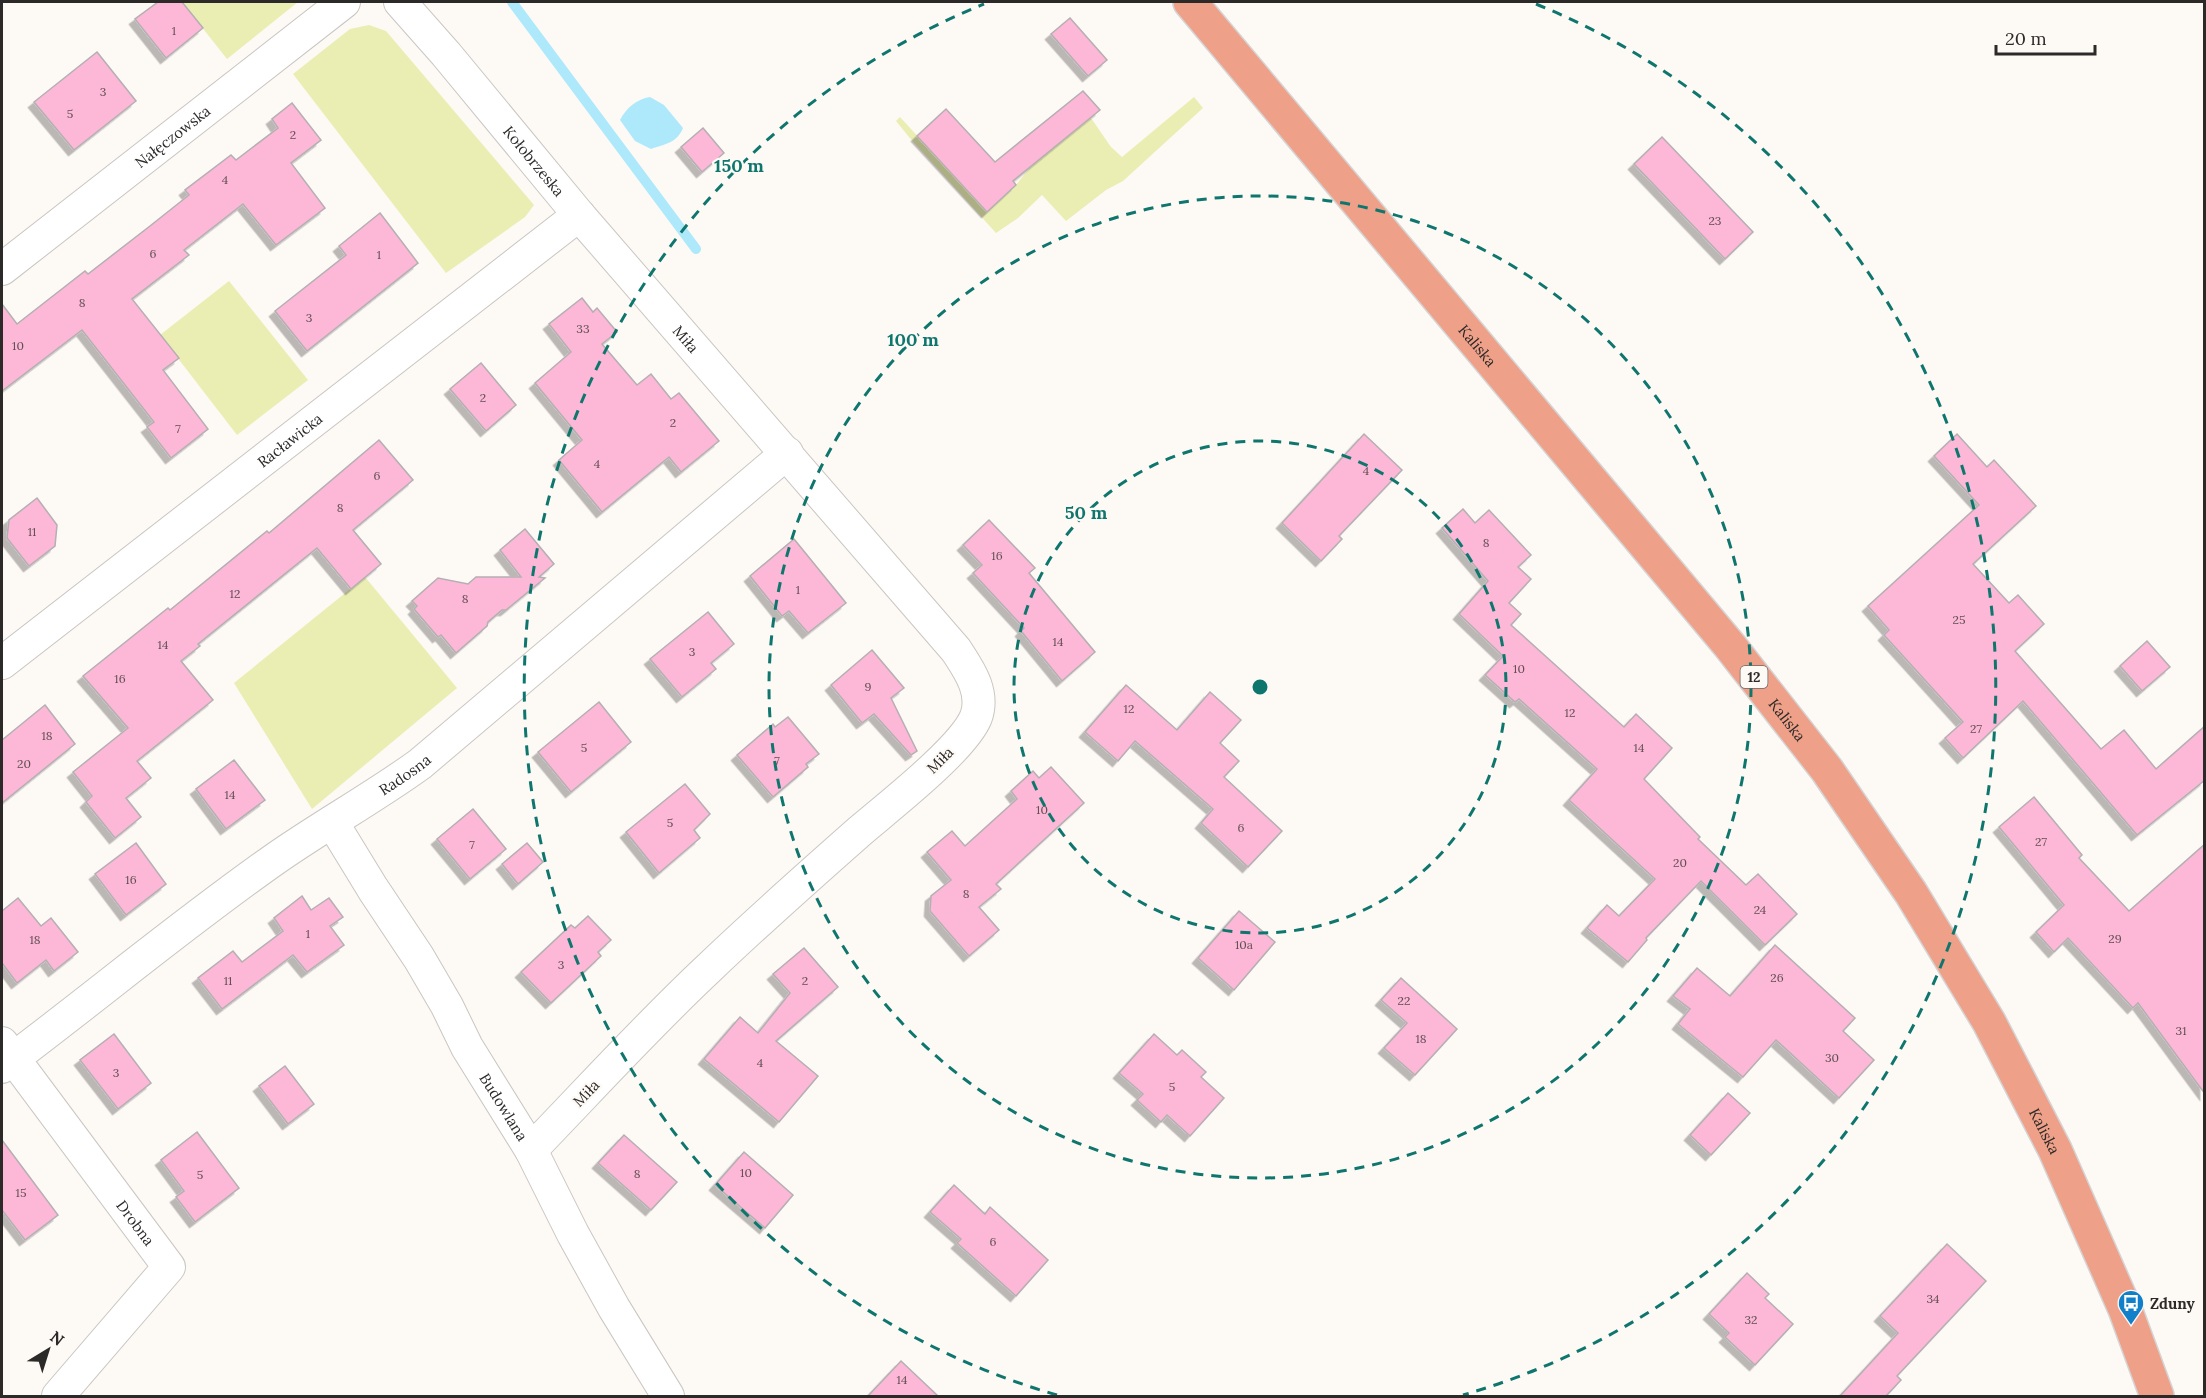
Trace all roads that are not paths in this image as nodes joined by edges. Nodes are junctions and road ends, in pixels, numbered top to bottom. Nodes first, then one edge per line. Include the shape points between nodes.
1 (344, 2) edge
2 (400, 2) edge
3 (1190, 2) edge
4 (579, 215) junction
5 (2, 269) edge
6 (671, 320) joint
7 (787, 453) junction
8 (2, 663) edge
9 (332, 822) junction
10 (6, 1056) edge
11 (531, 1150) junction
12 (58, 1396) edge
13 (668, 1396) edge
14 (2157, 1396) edge

1 - 5 street, Nałęczowska
2 - 4 street, Kołobrzeska
3 - 14 main road, Kaliska / 12 via 1730,646 1834,780 1911,893 1989,1022 2055,1150 2125,1309
4 - 6 street, Kołobrzeska
4 - 8 street, Racławicka
6 - 7 street, Miła
7 - 9 street, Radosna via 420,764
7 - 11 street, Miła via 956,650 973,674 978,696 976,717 937,764 709,968
9 - 10 street, Radosna via 226,894
9 - 11 street, Budowlana
10 - 12 street, Drobna via 169,1267
11 - 13 street, Budowlana via 614,1308

